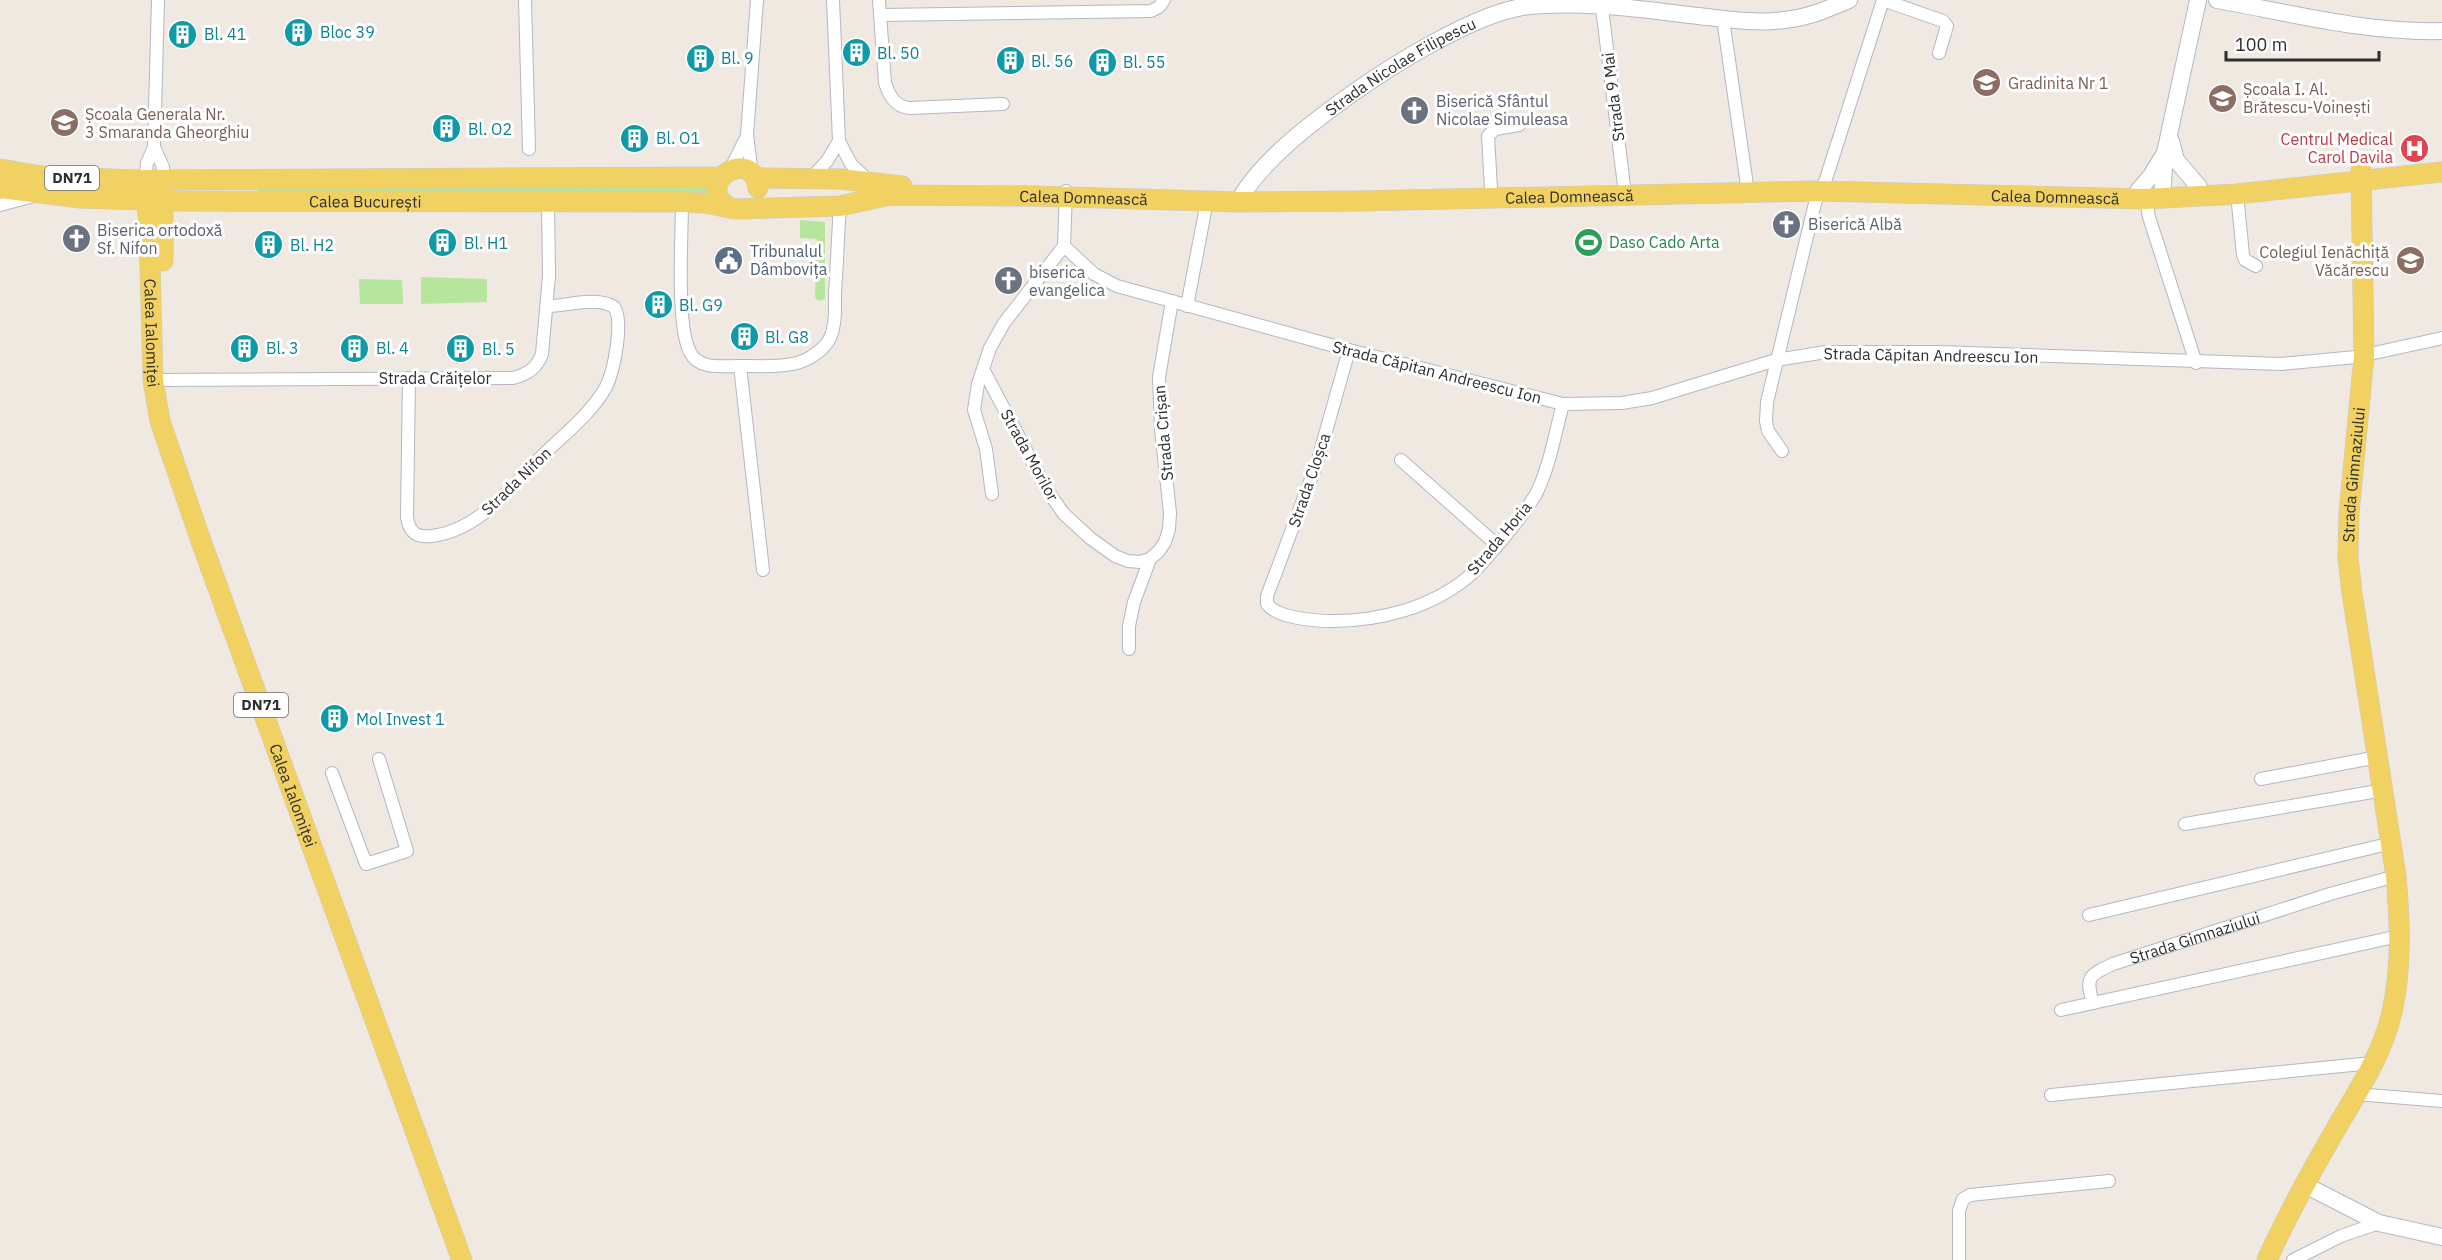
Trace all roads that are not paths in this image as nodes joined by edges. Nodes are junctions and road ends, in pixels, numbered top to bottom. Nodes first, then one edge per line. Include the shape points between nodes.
1 (158, 0) edge
2 (525, 0) edge
3 (757, 0) edge
4 (833, 0) edge
5 (879, 0) edge
6 (1164, 0) edge
7 (1883, 0) edge
8 (2198, 0) edge
9 (2217, 0) edge
10 (1601, 2) edge
11 (1837, 2) edge
12 (880, 15) junction
13 (1723, 19) junction
14 (2442, 31) edge
15 (1939, 53) dead end
16 (1003, 104) dead end
17 (1519, 125) dead end
18 (2170, 131) junction
19 (747, 135) junction
20 (839, 141) junction
21 (154, 147) junction
22 (529, 149) dead end
23 (2165, 153) junction
24 (2442, 161) edge
25 (0, 169) edge
26 (2442, 172) edge
27 (726, 173) junction
28 (754, 176) junction
29 (811, 178) junction
30 (2361, 181) junction
31 (872, 183) junction
32 (1821, 186) junction
33 (1748, 187) junction
34 (2199, 187) junction
35 (0, 188) edge
36 (1491, 189) junction
37 (2236, 189) junction
38 (155, 190) junction
39 (1624, 190) junction
40 (1066, 193) junction
41 (2147, 193) junction
42 (39, 195) junction
43 (1241, 197) junction
44 (1207, 201) junction
45 (548, 202) junction
46 (673, 203) junction
47 (0, 205) edge
48 (840, 206) junction
49 (738, 208) junction
50 (1064, 246) junction
51 (2256, 266) dead end
52 (1172, 301) junction
53 (548, 306) junction
54 (1187, 306) junction
55 (2442, 338) edge
56 (1349, 350) junction
57 (2364, 356) junction
58 (1776, 360) junction
59 (2196, 363) junction
60 (740, 366) junction
61 (983, 369) junction
62 (410, 378) junction
63 (158, 380) junction
64 (1563, 404) junction
65 (1782, 451) dead end
66 (1401, 460) dead end
67 (992, 494) dead end
68 (1497, 545) junction
69 (1150, 559) junction
70 (763, 570) dead end
71 (1270, 608) joint
72 (1129, 649) dead end
73 (2378, 757) junction
74 (379, 759) dead end
75 (332, 773) dead end
76 (2261, 779) dead end
77 (2384, 789) junction
78 (2185, 825) dead end
79 (2392, 843) junction
80 (2396, 876) junction
81 (2089, 915) dead end
82 (2400, 936) junction
83 (2093, 1003) junction
84 (2061, 1010) dead end
85 (2372, 1063) junction
86 (2356, 1094) junction
87 (2051, 1095) dead end
88 (2442, 1101) edge
89 (2109, 1181) dead end
90 (2305, 1185) junction
91 (2379, 1223) junction
92 (2442, 1237) edge
93 (462, 1260) edge
94 (474, 1260) edge
95 (1959, 1260) edge
96 (2267, 1260) edge
97 (2293, 1260) edge

1 - 21 street
2 - 22 street
3 - 19 street
4 - 20 street
5 - 12 street
6 - 12 street via 1151,11
7 - 15 street via 1943,21 1947,26
7 - 32 street
8 - 18 street
9 - 14 street via 2347,23
10 - 13 street, Strada Nicolae Filipescu
10 - 39 street, Strada 9 Mai
10 - 43 street, Strada Nicolae Filipescu via 1519,7 1449,35 1347,97 1273,159
11 - 13 street, Strada Nicolae Filipescu via 1785,20
12 - 16 street via 885,82 888,93 898,104 910,108
13 - 33 street
17 - 36 street via 1495,129 1488,136
18 - 23 street
18 - 34 street via 2174,156
19 - 27 street
19 - 28 street
20 - 29 street
20 - 31 street via 851,164
21 - 38 street via 147,163
21 - 38 street via 163,167
23 - 41 street
23 - 41 street via 2151,176
24 - 30 main road, Calea Domnească
25 - 38 main road, Calea București / DN71
26 - 30 main road
27 - 28 main road via 742,169
27 - 38 main road, Calea București
27 - 49 main road via 718,182 718,195 725,205
28 - 29 main road, Calea Domnească
28 - 49 main road via 756,198
29 - 31 main road, Calea Domnească
30 - 37 main road, Calea Domnească
30 - 37 main road, Calea Domnească via 2300,188
30 - 57 main road, Strada Gimnaziului
31 - 40 main road, Calea Domnească
32 - 33 main road, Calea Domnească
32 - 41 main road, Calea Domnească
32 - 58 street
33 - 39 main road, Calea Domnească
34 - 37 main road
34 - 41 main road
35 - 42 main road, Calea București / DN71
36 - 39 main road, Calea Domnească
36 - 43 main road, Calea Domnească
37 - 41 main road, Calea Domnească
37 - 51 street via 2243,255
38 - 42 main road, Calea București / DN71
38 - 45 main road, Calea București
38 - 63 main road, Calea Ialomiței / DN71
39 - 43 main road, Calea Domnească via 1369,201
40 - 43 main road, Calea Domnească
40 - 44 main road, Calea Domnească
40 - 48 main road, Calea Domnească via 890,195
40 - 50 street
41 - 59 street via 2164,267
42 - 47 street
43 - 44 main road, Calea Domnească
44 - 54 street
45 - 46 main road, Calea București
45 - 53 street, Strada Crăițelor
46 - 49 main road, Calea București
46 - 60 street via 687,347 703,365
48 - 49 main road, Calea București
48 - 60 street via 834,314 828,342 802,362
50 - 52 street, Strada Căpitan Andreescu Ion via 1105,280
50 - 61 street via 1004,323
52 - 54 street, Strada Căpitan Andreescu Ion
52 - 69 street, Strada Crișan via 1159,377 1170,522 1165,542
53 - 62 street, Strada Crăițelor via 542,354 539,362 523,375
53 - 62 street, Strada Nifon via 614,306 617,337 607,385 589,410 498,502 445,534 419,536 408,527
54 - 56 street, Strada Căpitan Andreescu Ion
55 - 57 street, Strada Căpitan Andreescu Ion
56 - 64 street, Strada Căpitan Andreescu Ion
56 - 71 street, Strada Cloșca via 1317,463 1267,596
57 - 59 street, Strada Căpitan Andreescu Ion via 2304,364
57 - 73 main road, Strada Gimnaziului via 2348,557
58 - 59 street, Strada Căpitan Andreescu Ion via 1856,351
58 - 64 street, Strada Căpitan Andreescu Ion via 1652,398
58 - 65 street via 1766,421
60 - 70 street
61 - 67 street via 974,410 986,449
61 - 69 street, Strada Morilor via 1063,513 1115,556 1128,561
62 - 63 street, Strada Crăițelor
63 - 93 main road, Calea Ialomiței / DN71 via 160,421 184,491
63 - 94 main road, Calea Ialomiței / DN71
64 - 68 street, Strada Horia via 1544,476
66 - 68 street
68 - 71 street, Strada Horia via 1468,577 1410,609 1375,618 1321,621
69 - 72 street, Strada Crișan via 1134,602
73 - 76 street
73 - 77 main road, Strada Gimnaziului
74 - 75 street via 407,851 366,864
77 - 78 street
77 - 79 main road, Strada Gimnaziului
79 - 80 main road, Strada Gimnaziului
79 - 81 street
80 - 82 main road, Strada Gimnaziului
80 - 83 street, Strada Gimnaziului via 2113,964 2091,976 2088,982
82 - 83 street
82 - 85 main road, Strada Gimnaziului via 2392,1013
83 - 84 street
85 - 86 main road, Strada Gimnaziului
85 - 87 street
86 - 88 street
86 - 90 main road, Strada Gimnaziului
89 - 95 street via 1970,1195 1963,1199 1959,1211
90 - 91 street
90 - 96 main road, Strada Gimnaziului
91 - 92 street
91 - 97 street via 2341,1236

